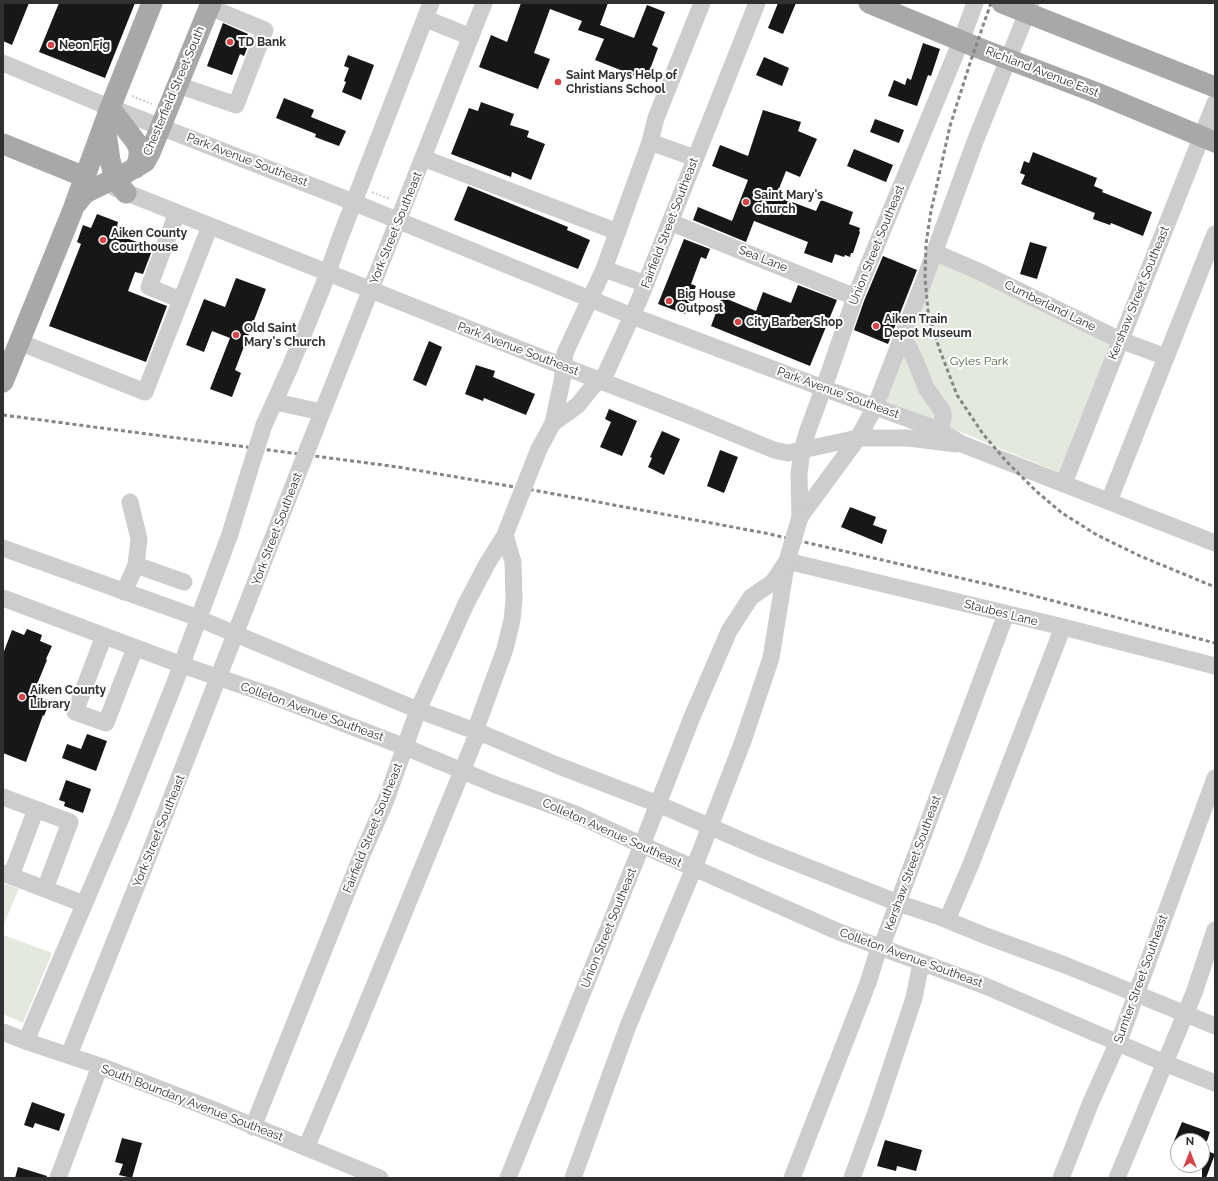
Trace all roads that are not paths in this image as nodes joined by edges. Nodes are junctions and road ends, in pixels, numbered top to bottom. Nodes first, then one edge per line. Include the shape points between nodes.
1 (152, 3) edge
2 (431, 3) edge
3 (484, 3) edge
4 (702, 3) edge
5 (756, 3) edge
6 (869, 3) edge
7 (975, 3) edge
8 (1002, 3) edge
9 (207, 4) edge
10 (1029, 8) edge
11 (426, 19) junction
12 (471, 37) junction
13 (961, 41) junction
14 (1008, 58) junction
15 (3, 63) edge
16 (178, 85) junction
17 (1215, 87) edge
18 (1215, 103) edge
19 (108, 115) junction
20 (161, 127) junction
21 (1208, 139) edge
22 (650, 142) junction
23 (3, 144) edge
24 (423, 158) junction
25 (695, 158) junction
26 (136, 168) junction
27 (108, 183) junction
28 (354, 202) junction
29 (177, 213) junction
30 (398, 221) junction
31 (670, 222) junction
32 (210, 226) junction
33 (618, 232) junction
34 (1215, 234) edge
35 (934, 252) junction
36 (604, 269) junction
37 (328, 274) junction
38 (646, 284) junction
39 (371, 290) junction
40 (855, 297) junction
41 (591, 299) junction
42 (181, 300) junction
43 (632, 316) junction
44 (902, 340) junction
45 (1120, 340) junction
46 (19, 342) junction
47 (1166, 357) junction
48 (563, 366) junction
49 (600, 380) junction
50 (3, 382) edge
51 (823, 388) junction
52 (275, 402) junction
53 (875, 407) junction
54 (322, 412) junction
55 (553, 423) junction
56 (939, 430) junction
57 (858, 438) junction
58 (962, 444) junction
59 (802, 450) junction
60 (1064, 483) junction
61 (1109, 501) junction
62 (130, 502) dead end
63 (800, 517) junction
64 (508, 529) junction
65 (1215, 543) edge
66 (3, 548) edge
67 (787, 561) junction
68 (136, 565) junction
69 (184, 582) dead end
70 (124, 592) junction
71 (3, 598) edge
72 (1006, 614) junction
73 (198, 619) junction
74 (1063, 628) junction
75 (236, 634) junction
76 (104, 636) junction
77 (135, 648) junction
78 (182, 665) junction
79 (1215, 666) edge
80 (219, 678) junction
81 (418, 710) junction
82 (477, 731) junction
83 (405, 747) junction
84 (463, 771) junction
85 (1215, 778) edge
86 (3, 797) edge
87 (658, 804) junction
88 (36, 809) junction
89 (710, 826) junction
90 (642, 846) junction
91 (694, 868) junction
92 (7, 875) edge
93 (45, 889) junction
94 (898, 903) junction
95 (84, 904) junction
96 (947, 920) junction
97 (1215, 930) edge
98 (881, 948) junction
99 (921, 963) junction
100 (1137, 994) junction
101 (1185, 1015) junction
102 (1215, 1026) edge
103 (3, 1032) edge
104 (26, 1041) junction
105 (1118, 1043) junction
106 (69, 1055) junction
107 (1165, 1063) junction
108 (100, 1066) junction
109 (1215, 1083) edge
110 (254, 1127) junction
111 (306, 1148) junction
112 (58, 1178) edge
113 (380, 1178) edge
114 (508, 1178) edge
115 (573, 1178) edge
116 (792, 1178) edge
117 (852, 1178) edge
118 (1061, 1178) edge
119 (1117, 1178) edge

1 - 19 main road
2 - 11 street
3 - 12 street, York Street Southeast
4 - 22 street, Fairfield Street Southeast via 656,118
5 - 25 street, Fairfield Street Southeast
6 - 13 main road, Richland Avenue East
7 - 13 street, Union Street Southeast
8 - 10 main road
9 - 16 main road, Chesterfield Street South
9 - 16 street via 265,30 236,105
10 - 14 street, Union Street Southeast
10 - 17 main road
11 - 12 street
11 - 28 street
12 - 24 street, York Street Southeast
13 - 14 main road, Richland Avenue East
13 - 40 street, Union Street Southeast
14 - 21 main road, Richland Avenue East
14 - 35 street, Union Street Southeast
15 - 19 street, Park Avenue Southeast
16 - 20 main road, Chesterfield Street South
18 - 21 street, Kershaw Street Southeast
19 - 20 street, Park Avenue Southeast
19 - 26 main road via 136,142 139,157
19 - 27 main road
19 - 27 main road
20 - 26 main road, Chesterfield Street South via 145,162
20 - 28 street, Park Avenue Southeast
21 - 45 street, Kershaw Street Southeast
22 - 25 street
22 - 33 street, Fairfield Street Southeast
23 - 27 main road
24 - 30 street, York Street Southeast
24 - 33 street
25 - 31 street, Fairfield Street Southeast
26 - 27 main road, Chesterfield Street South
27 - 29 street, Park Avenue Southeast
27 - 46 main road, Chesterfield Street South via 85,193 78,201
28 - 30 street, Park Avenue Southeast
28 - 37 street
29 - 32 street, Park Avenue Southeast
29 - 42 street via 149,287
30 - 39 street, York Street Southeast
30 - 41 street, Park Avenue Southeast
31 - 38 street, Fairfield Street Southeast
31 - 40 street, Sea Lane
32 - 37 street, Park Avenue Southeast
32 - 42 street
33 - 36 street, Fairfield Street Southeast
34 - 47 street
35 - 44 street, Union Street Southeast
35 - 45 street, Cumberland Lane
36 - 38 street
36 - 41 street, Fairfield Street Southeast
37 - 39 street, Park Avenue Southeast
37 - 52 street
38 - 43 street, Fairfield Street Southeast
39 - 48 street, Park Avenue Southeast
39 - 54 street, York Street Southeast
40 - 51 street, Union Street Southeast
41 - 43 street, Park Avenue Southeast
41 - 48 street, Fairfield Street Southeast via 565,353
42 - 46 street via 145,392
43 - 49 street, Fairfield Street Southeast via 606,373
43 - 51 street, Park Avenue Southeast
44 - 53 street, Union Street Southeast
44 - 56 street via 915,360 926,388 944,412
45 - 47 street, Cumberland Lane
45 - 60 street, Kershaw Street Southeast
46 - 50 main road, Chesterfield Street South
47 - 61 street
48 - 49 street, Park Avenue Southeast
48 - 55 street, Fairfield Street Southeast
49 - 55 street, Fairfield Street Southeast via 578,405
49 - 59 street, Park Avenue Southeast via 774,450 788,453
51 - 53 street, Park Avenue Southeast
51 - 59 street, Union Street Southeast
52 - 54 street
52 - 73 street, bridge via 264,425 230,534
53 - 56 street, Park Avenue Southeast
53 - 57 street, Union Street Southeast
54 - 75 street, York Street Southeast, bridge
55 - 64 street, Fairfield Street Southeast, bridge via 539,449
56 - 58 street, Park Avenue Southeast
57 - 58 street, Park Avenue Southeast via 908,438
57 - 59 street, Park Avenue Southeast
57 - 63 street, Union Street Southeast
58 - 60 street, Park Avenue Southeast
59 - 63 street, Union Street Southeast via 799,474
60 - 61 street, Park Avenue Southeast
61 - 65 street, Park Avenue Southeast
62 - 68 street via 139,539
63 - 67 street, Union Street Southeast, bridge
64 - 81 street, Fairfield Street Southeast via 486,564 466,604
64 - 82 street via 513,562 512,620
66 - 70 street
67 - 72 street, Staubes Lane
67 - 87 street, Union Street Southeast via 773,582 751,597 728,631
67 - 89 street, Union Street Southeast via 771,658 743,741
68 - 69 street
68 - 70 street
70 - 73 street
71 - 76 street, Colleton Avenue Southeast
72 - 74 street, Staubes Lane
72 - 94 street, Kershaw Street Southeast
73 - 75 street
73 - 78 street
74 - 79 street, Staubes Lane
74 - 96 street
75 - 80 street, York Street Southeast
75 - 81 street
76 - 77 street, Colleton Avenue Southeast
76 - 77 street via 74,712 106,724
77 - 78 street, Colleton Avenue Southeast
78 - 80 street, Colleton Avenue Southeast
78 - 95 street
80 - 83 street, Colleton Avenue Southeast
80 - 106 street, York Street Southeast
81 - 82 street
81 - 83 street, Fairfield Street Southeast
82 - 84 street
82 - 87 street
83 - 84 street, Colleton Avenue Southeast
83 - 110 street, Fairfield Street Southeast
84 - 90 street, Colleton Avenue Southeast via 573,813
84 - 111 street
85 - 100 street, Sumter Street Southeast
86 - 88 street
87 - 89 street
87 - 90 street, Union Street Southeast
88 - 92 street
88 - 93 street via 70,822
89 - 91 street, Union Street Southeast
89 - 94 street
90 - 91 street, Colleton Avenue Southeast
90 - 114 street, Union Street Southeast
91 - 98 street, Colleton Avenue Southeast
91 - 115 street, Union Street Southeast via 628,1026
92 - 93 street
93 - 95 street
94 - 96 street
94 - 98 street, Kershaw Street Southeast
95 - 104 street
96 - 100 street
97 - 101 street
98 - 99 street, Colleton Avenue Southeast
98 - 116 street, Kershaw Street Southeast
99 - 105 street, Colleton Avenue Southeast via 983,985
99 - 117 street via 914,998
100 - 101 street
100 - 105 street, Sumter Street Southeast
101 - 102 street
101 - 107 street
103 - 104 street, South Boundary Avenue Southeast
104 - 106 street, South Boundary Avenue Southeast
105 - 107 street, Colleton Avenue Southeast
105 - 118 street, Sumter Street Southeast via 1090,1102
106 - 108 street, South Boundary Avenue Southeast
107 - 109 street, Colleton Avenue Southeast
107 - 119 street
108 - 110 street, South Boundary Avenue Southeast
108 - 112 street
110 - 111 street, South Boundary Avenue Southeast
111 - 113 street, South Boundary Avenue Southeast

